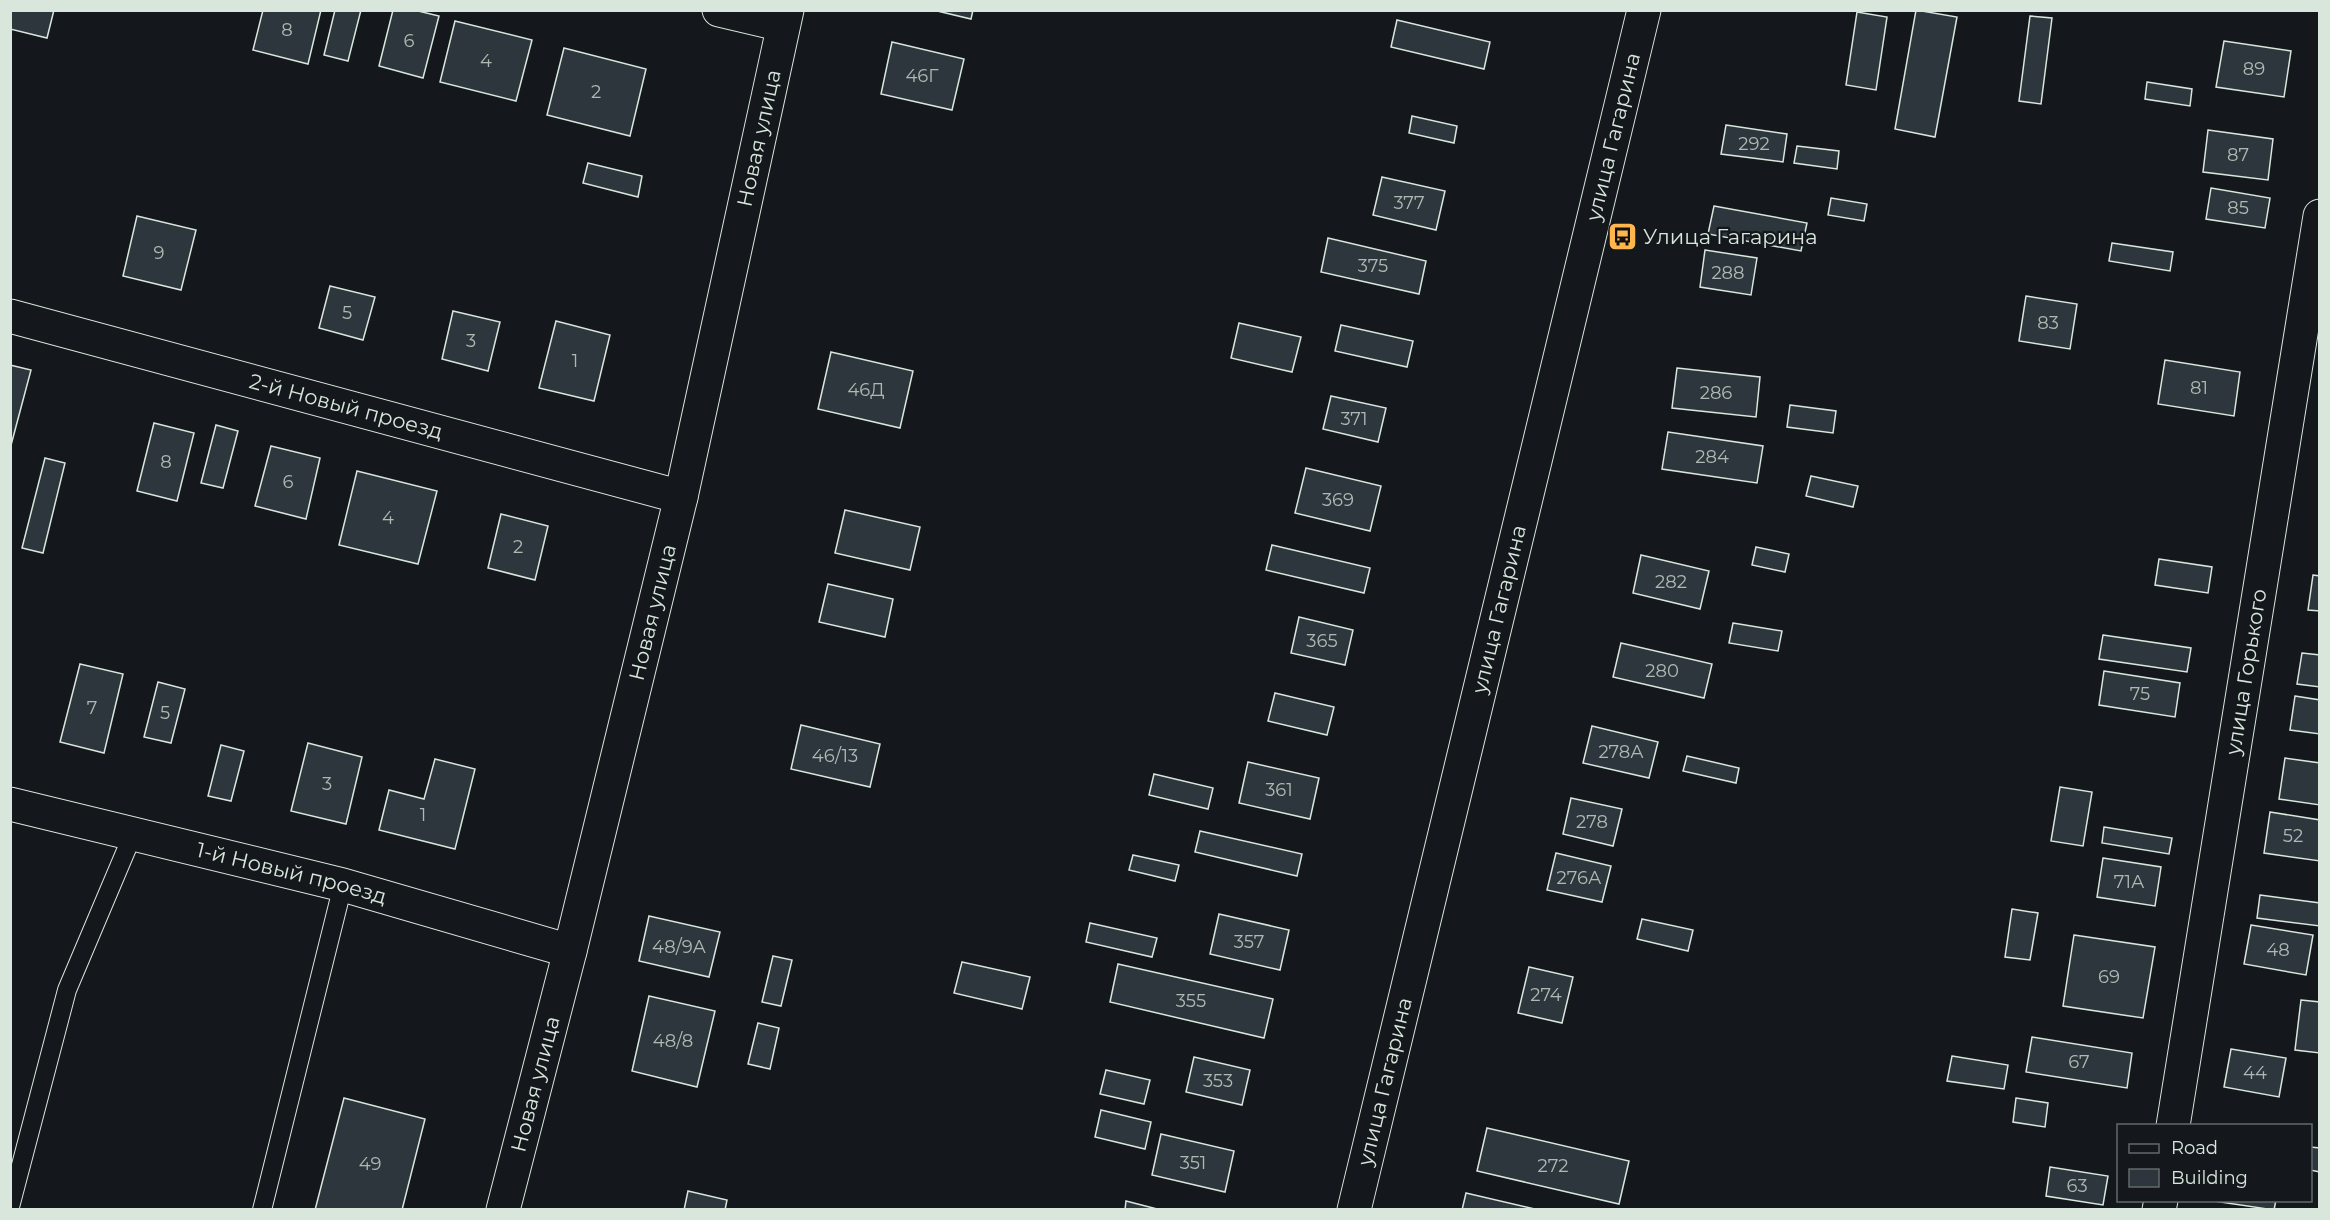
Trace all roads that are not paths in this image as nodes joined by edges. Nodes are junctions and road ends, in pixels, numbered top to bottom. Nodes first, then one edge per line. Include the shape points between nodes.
1 (719, 10) edge
2 (1644, 10) edge
3 (785, 18) edge
4 (2319, 216) edge
5 (10, 316) edge
6 (681, 496) junction
7 (10, 804) edge
8 (133, 834) junction
9 (343, 885) junction
10 (570, 951) junction
11 (2173, 1124) edge
12 (10, 1207) edge
13 (262, 1209) edge
14 (503, 1209) edge
15 (1354, 1209) edge

1 - 3 street
2 - 15 street, улица Гагарина
3 - 6 street, Новая улица
4 - 11 street, улица Горького
5 - 6 street, 2-й Новый проезд
6 - 10 street, Новая улица
7 - 8 street, 1-й Новый проезд
8 - 9 street, 1-й Новый проезд
8 - 12 lane via 68,990
9 - 10 street, 1-й Новый проезд
9 - 13 lane
10 - 14 street, Новая улица

